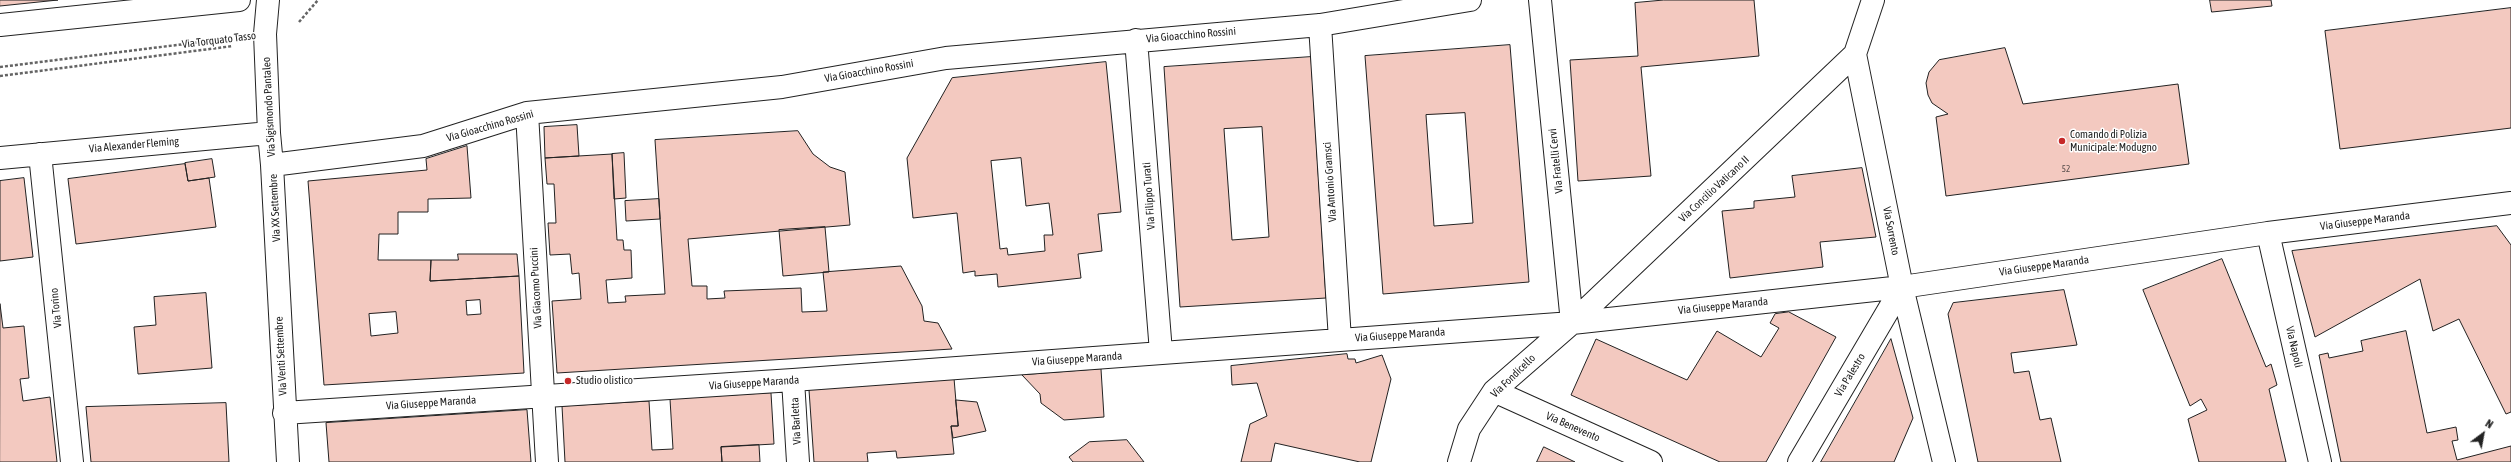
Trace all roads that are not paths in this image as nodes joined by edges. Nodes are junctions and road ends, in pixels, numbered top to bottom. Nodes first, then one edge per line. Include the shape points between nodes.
1 (239, 0) edge
2 (268, 0) edge
3 (1470, 0) edge
4 (1540, 0) edge
5 (1873, 0) edge
6 (1320, 24) junction
7 (0, 25) edge
8 (1136, 40) junction
9 (1856, 54) junction
10 (527, 113) junction
11 (269, 133) junction
12 (40, 154) junction
13 (0, 158) edge
14 (272, 166) junction
15 (2511, 203) edge
16 (2268, 233) junction
17 (277, 250) joint
18 (1902, 287) junction
19 (1572, 323) junction
20 (1340, 340) junction
21 (1161, 352) junction
22 (793, 380) junction
23 (1494, 391) junction
24 (542, 396) junction
25 (284, 412) junction
26 (72, 462) edge
27 (288, 462) edge
28 (547, 462) edge
29 (798, 462) edge
30 (1459, 462) edge
31 (1651, 462) edge
32 (1799, 462) edge
33 (1944, 462) edge
34 (2320, 462) edge

1 - 7 street
2 - 11 street, Via Sigismondo Pantaleo via 265,34
3 - 6 street, Via Gioacchino Rossini
4 - 19 street, Via Fratelli Cervi
5 - 9 street, Via Sorrento
6 - 8 street, Via Gioacchino Rossini
6 - 20 street, Via Antonio Gramsci
8 - 10 street, Via Gioacchino Rossini via 946,58 782,87
8 - 21 street, Via Filippo Turati
9 - 18 street, Via Sorrento
9 - 19 street, Via Concilio Vaticano II
10 - 14 street, Via Gioacchino Rossini via 423,146
10 - 24 street, Via Giacomo Puccini
11 - 12 street, Via Alexander Fleming
11 - 14 street, Via Sigismondo Pantaleo
12 - 13 street, Via Alexander Fleming
12 - 26 street, Via Torino
14 - 17 street, Via XX Settembre
15 - 16 street, Via Giuseppe Maranda
16 - 18 street, Via Giuseppe Maranda
16 - 34 street, Via Napoli
17 - 25 street, Via Venti Settembre
18 - 19 street, Via Giuseppe Maranda
18 - 32 street, Via Palestro
18 - 33 street, Via Sorrento
19 - 20 street, Via Giuseppe Maranda
19 - 23 street, Via Fondicello
20 - 21 street, Via Giuseppe Maranda
21 - 22 street, Via Giuseppe Maranda
22 - 24 street, Via Giuseppe Maranda
22 - 29 street, Via Barletta
23 - 30 street, Via Fondicello via 1469,429
23 - 31 street, Via Benevento
24 - 25 street, Via Giuseppe Maranda
24 - 28 street, Via Giacomo Puccini
25 - 27 street, Via Venti Settembre

